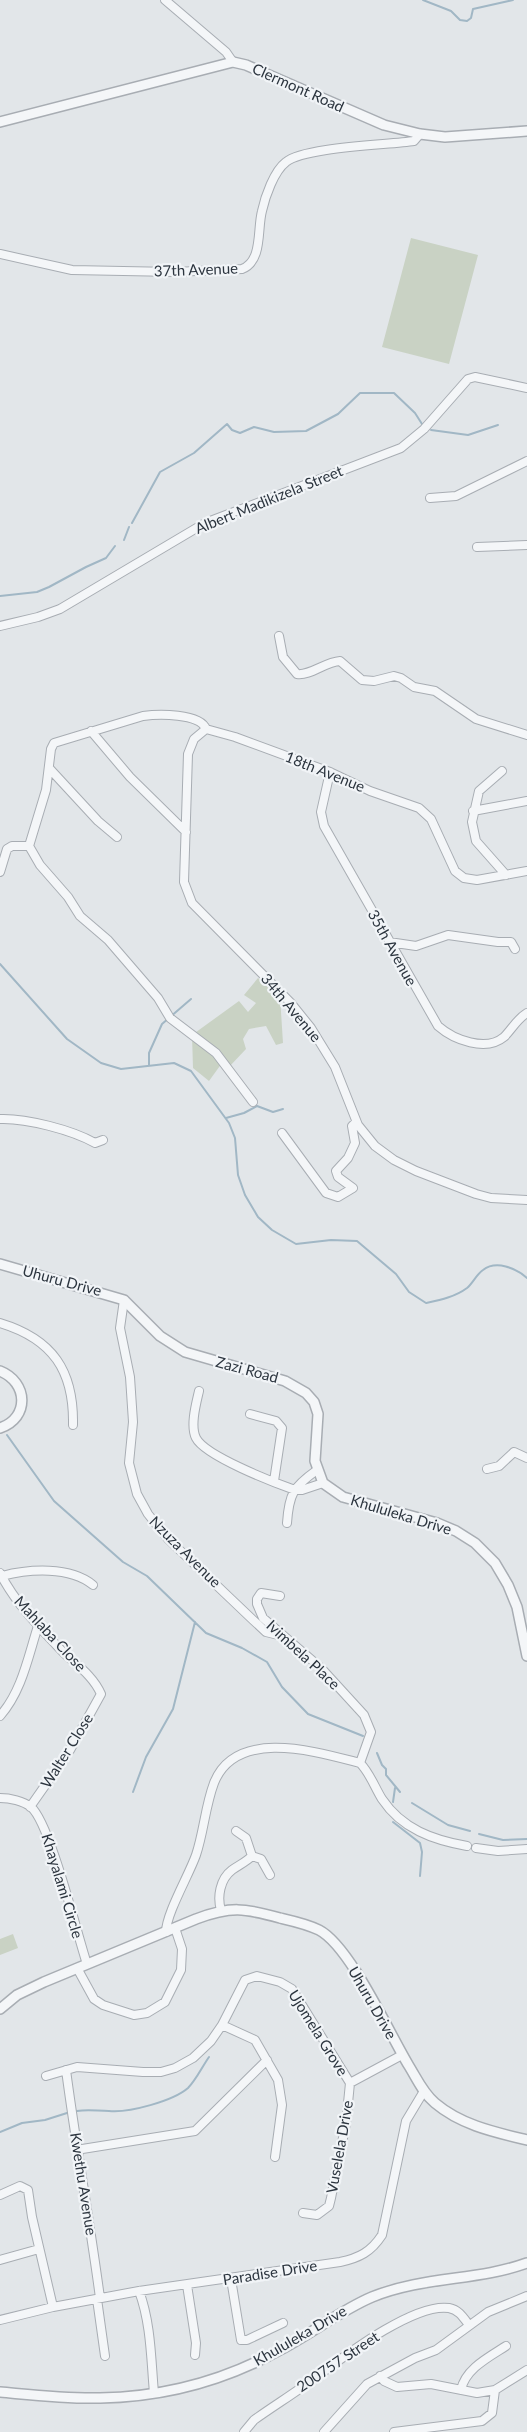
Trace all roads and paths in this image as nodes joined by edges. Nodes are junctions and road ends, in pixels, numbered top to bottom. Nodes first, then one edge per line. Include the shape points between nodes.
1 (165, 0) edge
2 (233, 63) junction
3 (0, 122) edge
4 (527, 131) edge
5 (420, 134) junction
6 (0, 254) edge
7 (527, 388) edge
8 (527, 461) edge
9 (430, 498) dead end
10 (527, 545) edge
11 (477, 547) dead end
12 (0, 626) edge
13 (279, 636) dead end
14 (206, 729) junction
15 (91, 730) junction
16 (527, 735) edge
17 (50, 768) junction
18 (502, 771) dead end
19 (330, 772) junction
20 (527, 801) edge
21 (473, 811) junction
22 (186, 832) junction
23 (117, 837) dead end
24 (29, 846) junction
25 (527, 871) edge
26 (0, 872) edge
27 (506, 875) junction
28 (389, 942) junction
29 (515, 949) dead end
30 (527, 1013) edge
31 (253, 1102) dead end
32 (0, 1119) edge
33 (356, 1122) junction
34 (282, 1133) dead end
35 (103, 1140) dead end
36 (527, 1200) edge
37 (0, 1264) edge
38 (124, 1300) junction
39 (0, 1323) edge
40 (0, 1371) edge
41 (199, 1391) dead end
42 (250, 1414) dead end
43 (73, 1425) dead end
44 (0, 1428) edge
45 (527, 1458) edge
46 (488, 1469) dead end
47 (317, 1470) junction
48 (274, 1481) junction
49 (323, 1483) junction
50 (295, 1490) junction
51 (287, 1523) dead end
52 (1, 1575) edge
53 (93, 1585) dead end
54 (280, 1596) dead end
55 (38, 1626) junction
56 (282, 1635) junction
57 (527, 1656) edge
58 (101, 1694) joint
59 (0, 1716) edge
60 (360, 1763) junction
61 (0, 1798) edge
62 (30, 1807) junction
63 (236, 1831) dead end
64 (466, 1846) dead end
65 (476, 1848) dead end
66 (527, 1849) edge
67 (252, 1856) junction
68 (270, 1875) dead end
69 (221, 1910) junction
70 (171, 1930) junction
71 (87, 1964) junction
72 (77, 1968) junction
73 (0, 2009) edge
74 (222, 2025) junction
75 (402, 2055) junction
76 (267, 2060) junction
77 (66, 2070) junction
78 (46, 2076) dead end
79 (350, 2083) junction
80 (424, 2091) junction
81 (527, 2140) edge
82 (76, 2150) junction
83 (275, 2157) dead end
84 (0, 2195) edge
85 (303, 2213) dead end
86 (39, 2249) junction
87 (0, 2260) edge
88 (527, 2263) edge
89 (231, 2278) junction
90 (187, 2285) junction
91 (139, 2291) junction
92 (527, 2296) edge
93 (99, 2299) junction
94 (53, 2307) junction
95 (0, 2320) edge
96 (283, 2323) dead end
97 (469, 2325) junction
98 (506, 2346) dead end
99 (195, 2355) dead end
100 (105, 2356) dead end
101 (527, 2370) edge
102 (380, 2376) junction
103 (461, 2390) junction
104 (495, 2390) junction
105 (0, 2392) edge
106 (154, 2393) junction
107 (244, 2432) edge
108 (324, 2432) edge
109 (394, 2432) edge

1 - 2 street via 226,52
2 - 3 street, Clermont Road
2 - 5 street, Clermont Road via 246,64 384,125
4 - 5 street, Clermont Road via 456,137
5 - 6 street, 37th Avenue via 414,141 334,150 286,162 264,204 252,263 242,270 72,270
7 - 12 street, Albert Madikizela Street via 475,377 468,379 424,429 394,451 205,523 60,609
8 - 9 street via 456,495
10 - 11 street
13 - 16 street via 281,652 292,670 302,675 340,661 362,680 401,678 414,687 435,691 476,719
14 - 15 street, 18th Avenue via 196,719 156,715
14 - 19 street, 18th Avenue
14 - 22 street, 34th Avenue via 188,751
15 - 17 street, 18th Avenue via 54,743
15 - 22 street via 130,777
17 - 23 street
17 - 24 street, 18th Avenue
18 - 21 street via 479,791
19 - 27 street, 18th Avenue via 419,808 431,819 460,875 470,880
19 - 28 street, 35th Avenue via 321,820
20 - 21 street
21 - 27 street via 476,841
22 - 33 street, 34th Avenue via 184,882 188,897 311,1028 335,1067
24 - 26 street via 9,847
24 - 31 street via 83,919 108,940 158,998 170,1018 216,1053
25 - 27 street, 18th Avenue
28 - 29 street via 416,946 448,935 511,942
28 - 30 street, 35th Avenue via 432,1019 451,1036 493,1043
32 - 35 street via 54,1128 95,1143
33 - 34 street via 352,1126 355,1143 336,1171 353,1188 338,1197 326,1192
33 - 36 street, 34th Avenue via 380,1149 416,1171 491,1198
37 - 38 street, Uhuru Drive
38 - 47 street, Zazi Road via 160,1336 185,1352 285,1381 306,1393 318,1414 314,1455
38 - 56 street, Nzuza Avenue via 120,1328 130,1377 133,1422 129,1462 141,1504 168,1539 253,1620 266,1632
39 - 43 street via 35,1339 62,1365 71,1392
40 - 44 street via 18,1383 23,1402 18,1417
41 - 48 street via 194,1430 200,1442 239,1467
42 - 48 street via 276,1421 282,1428
45 - 46 street via 514,1452 499,1466
47 - 49 street
47 - 50 street via 297,1484
48 - 50 street
49 - 50 street
49 - 57 street, Khululeka Drive via 343,1497 437,1523 474,1543 495,1563 508,1585 517,1607
50 - 51 street
52 - 53 street via 50,1571 80,1577
52 - 55 street, Mahlaba Close
54 - 56 street, Ivimbela Place via 261,1593 257,1604 263,1618
55 - 58 street, Mahlaba Close via 95,1680
55 - 59 street via 18,1688
56 - 60 street, Ivimbela Place via 321,1668 364,1715 371,1732
58 - 62 street, Walter Close via 70,1750
60 - 64 street via 400,1821 422,1833
60 - 70 street via 265,1748 242,1754 226,1765 215,1782 196,1855 169,1916
61 - 62 street
62 - 71 street, Khayalami Circle via 45,1828
63 - 67 street via 246,1838
65 - 66 street
67 - 68 street via 261,1859
67 - 69 street via 226,1876 218,1900
69 - 70 street, Uhuru Drive
69 - 75 street, Uhuru Drive via 255,1911 325,1934 353,1968
70 - 71 street, Uhuru Drive
70 - 72 street via 182,1949 181,1970 165,2002 147,2013 134,2015 103,2005 94,1999
71 - 72 street, Uhuru Drive
72 - 73 street, Uhuru Drive via 17,1995
74 - 76 street via 255,2040
74 - 77 street, Ujomela Grove via 193,2058 168,2070
74 - 79 street, Ujomela Grove via 245,1980 257,1976 280,1982 292,1989
75 - 79 street, Vuselela Drive
75 - 80 street, Uhuru Drive
76 - 82 street via 195,2131
76 - 83 street via 278,2080 282,2105
77 - 78 street, Ujomela Grove
77 - 82 street, Kwethu Avenue
79 - 85 street, Vuselela Drive via 329,2205 316,2215
80 - 81 street, Uhuru Drive via 462,2120
80 - 89 street, Paradise Drive via 406,2121 386,2222 376,2246 356,2258
82 - 93 street, Kwethu Avenue
84 - 86 street via 20,2186 28,2190
86 - 87 street
86 - 94 street
88 - 106 street, Khululeka Drive via 483,2274 432,2280 373,2297 248,2366 196,2385
89 - 90 street, Paradise Drive
89 - 96 street via 241,2340
90 - 91 street, Paradise Drive
90 - 99 street
91 - 93 street, Paradise Drive
91 - 106 street via 145,2306
92 - 97 street
93 - 94 street, Paradise Drive
93 - 100 street, Kwethu Avenue
94 - 95 street, Paradise Drive
97 - 102 street via 436,2350
97 - 107 street, 200757 Street via 460,2313 447,2308 417,2315 388,2328 365,2340 268,2410
98 - 103 street via 465,2378
101 - 104 street
102 - 103 street via 397,2387 431,2384
102 - 108 street via 367,2384
103 - 104 street
104 - 109 street via 492,2413 482,2421
105 - 106 street, Khululeka Drive via 100,2398

